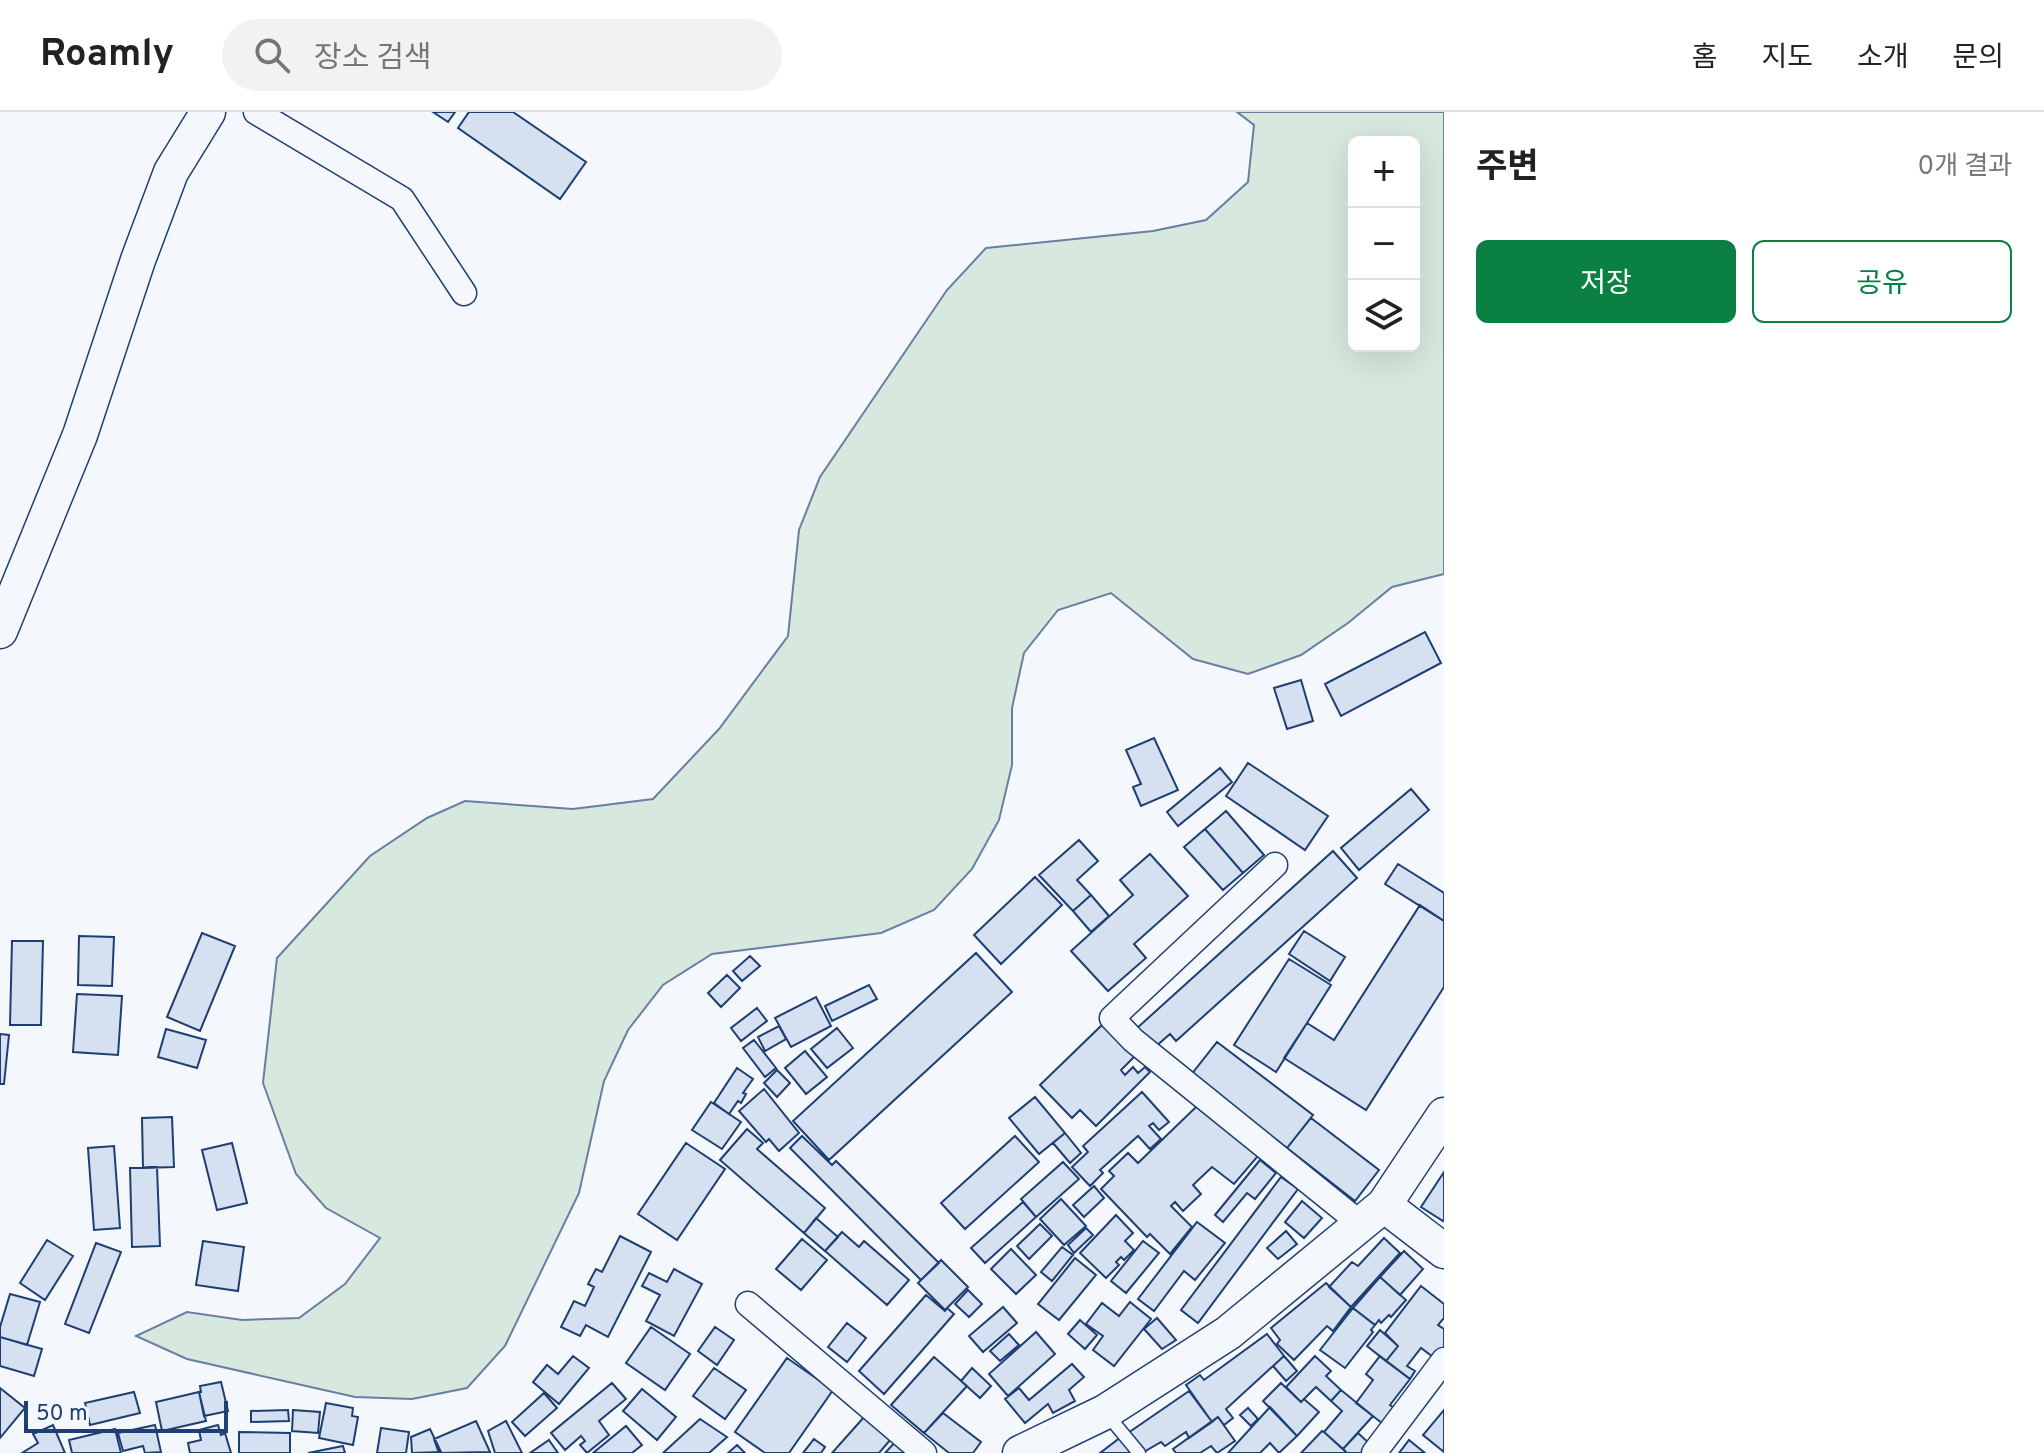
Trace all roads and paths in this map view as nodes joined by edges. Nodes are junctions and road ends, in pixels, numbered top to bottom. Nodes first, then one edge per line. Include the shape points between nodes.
1 (208, 112) edge
2 (256, 112) edge
3 (464, 293) dead end
4 (0, 631) edge
5 (1275, 865) dead end
6 (1444, 1115) edge
7 (1372, 1214) junction
8 (1444, 1251) edge
9 (748, 1304) dead end
10 (1444, 1360) edge
11 (1105, 1412) junction
12 (924, 1453) edge
13 (1020, 1453) edge
14 (1139, 1453) edge
15 (1374, 1453) edge

1 - 4 street via 171,172 80,435
2 - 3 street via 402,199
5 - 7 street via 1112,1018 1133,1040
6 - 7 street
7 - 8 street
7 - 11 street via 1228,1333
9 - 12 street
10 - 15 street
11 - 13 street
11 - 14 lane

